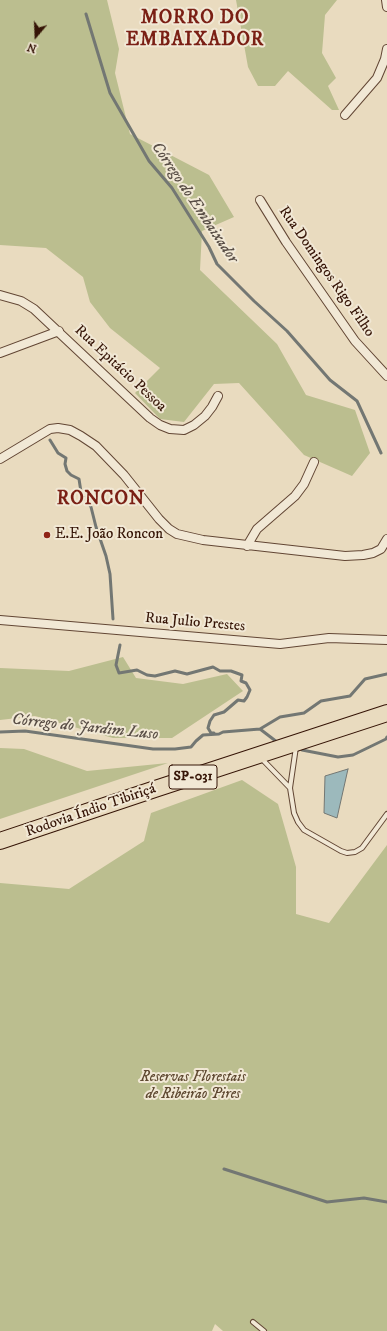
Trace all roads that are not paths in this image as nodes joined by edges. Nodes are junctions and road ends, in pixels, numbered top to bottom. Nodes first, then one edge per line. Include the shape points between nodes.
1 (386, 0) edge
2 (387, 7) edge
3 (387, 49) edge
4 (346, 116) dead end
5 (260, 200) dead end
6 (0, 295) edge
7 (59, 331) junction
8 (0, 353) edge
9 (387, 376) edge
10 (218, 396) dead end
11 (0, 459) edge
12 (314, 462) dead end
13 (387, 539) edge
14 (247, 546) junction
15 (0, 620) edge
16 (387, 640) edge
17 (387, 713) edge
18 (297, 743) junction
19 (258, 755) junction
20 (290, 788) junction
21 (387, 814) edge
22 (0, 841) edge
23 (253, 1322) dead end
24 (264, 1331) edge

1 - 2 street
3 - 4 street via 377,78
5 - 9 street, Rua Domingos Rigo Filho via 355,341
6 - 7 street, Rua Epitácio Pessoa via 21,301
7 - 8 street
7 - 10 street, Rua Epitácio Pessoa via 150,418 170,430 184,430 194,425 205,416
11 - 14 street via 50,429 70,430 96,446 173,532 195,539
12 - 14 street via 296,496 257,529
13 - 14 street via 380,549 362,556
15 - 16 street, Rua Julio Prestes via 268,643 293,643 329,638
17 - 18 highway, Rodovia Índio Tibiriçá / SP-031
18 - 19 highway, Rodovia Índio Tibiriçá / SP-031
18 - 20 lane
19 - 20 lane
19 - 22 highway, Rodovia Índio Tibiriçá / SP-031
20 - 21 lane via 294,812 304,830 347,853 362,848
23 - 24 lane

